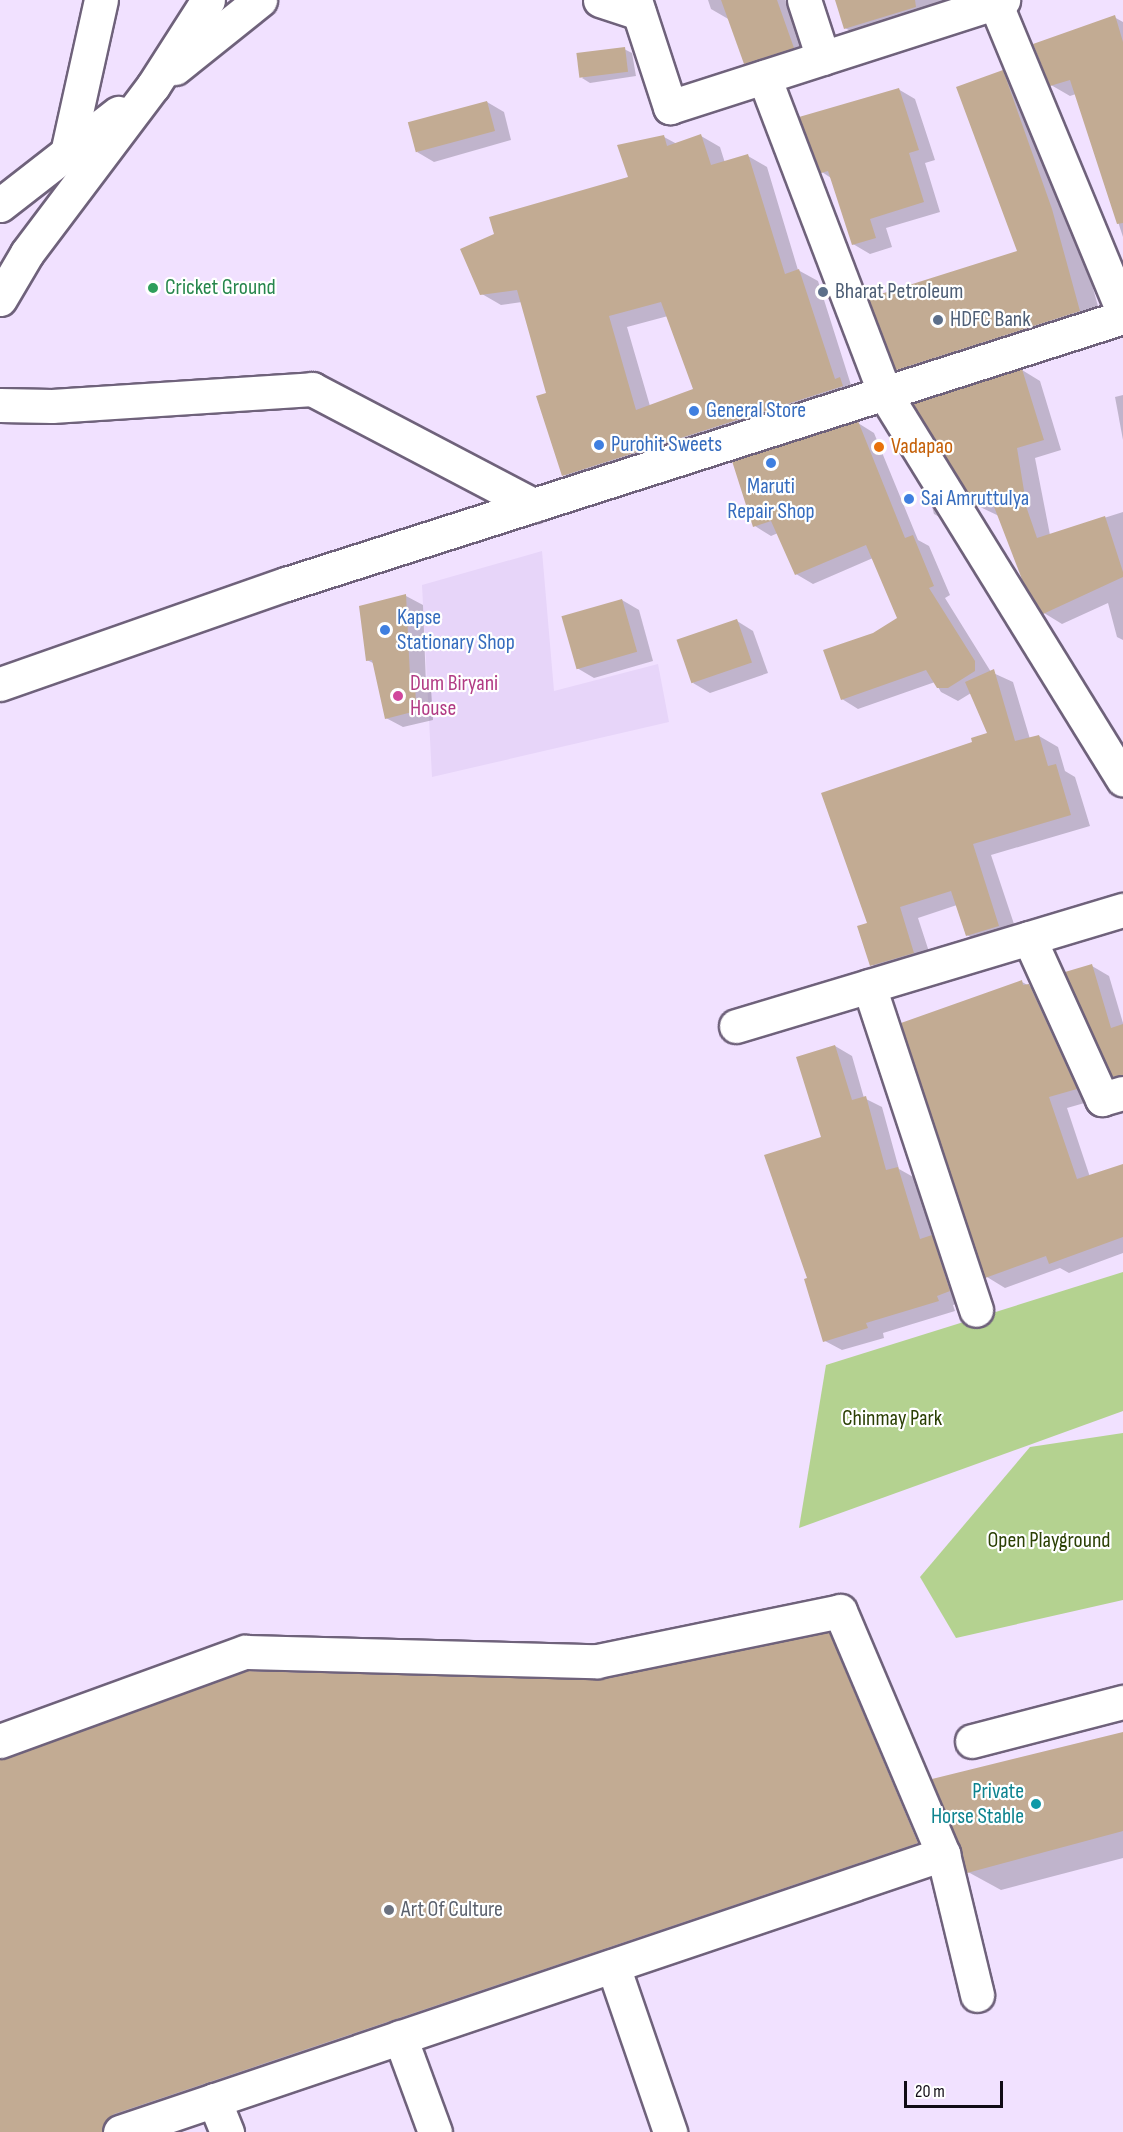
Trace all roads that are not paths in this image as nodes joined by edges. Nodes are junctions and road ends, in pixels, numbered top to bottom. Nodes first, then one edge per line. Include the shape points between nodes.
1 (100, 0) edge
2 (208, 0) edge
3 (260, 0) edge
4 (600, 0) edge
5 (804, 0) edge
6 (997, 1) edge
7 (637, 6) edge
8 (823, 58) junction
9 (764, 77) junction
10 (153, 86) junction
11 (67, 153) junction
12 (0, 205) edge
13 (0, 299) edge
14 (1123, 310) edge
15 (1123, 316) edge
16 (885, 394) junction
17 (0, 405) edge
18 (533, 505) junction
19 (0, 684) edge
20 (1123, 780) edge
21 (1123, 910) edge
22 (1029, 938) junction
23 (869, 986) junction
24 (735, 1026) dead end
25 (1123, 1093) edge
26 (976, 1310) dead end
27 (1123, 1702) edge
28 (0, 1741) edge
29 (972, 1742) dead end
30 (943, 1854) junction
31 (613, 1965) junction
32 (977, 1995) dead end
33 (400, 2037) junction
34 (214, 2100) junction
35 (120, 2132) edge
36 (226, 2132) edge
37 (435, 2132) edge
38 (670, 2132) edge

1 - 11 street
2 - 10 street
3 - 10 street
4 - 7 street
5 - 8 street
6 - 8 street
6 - 14 street
7 - 9 street via 670,107
8 - 9 street
9 - 16 street
10 - 11 street
10 - 13 street via 27,253
11 - 12 street
15 - 16 street
16 - 18 street
16 - 20 street
17 - 18 street via 52,406 312,389
18 - 19 street via 286,584
21 - 22 street
22 - 23 street
22 - 25 street via 1102,1099
23 - 24 street
23 - 26 street
27 - 29 street
28 - 30 street via 245,1652 597,1661 840,1611
30 - 31 street
30 - 32 street
31 - 33 street
31 - 38 street
33 - 34 street
33 - 37 street
34 - 35 street
34 - 36 street

